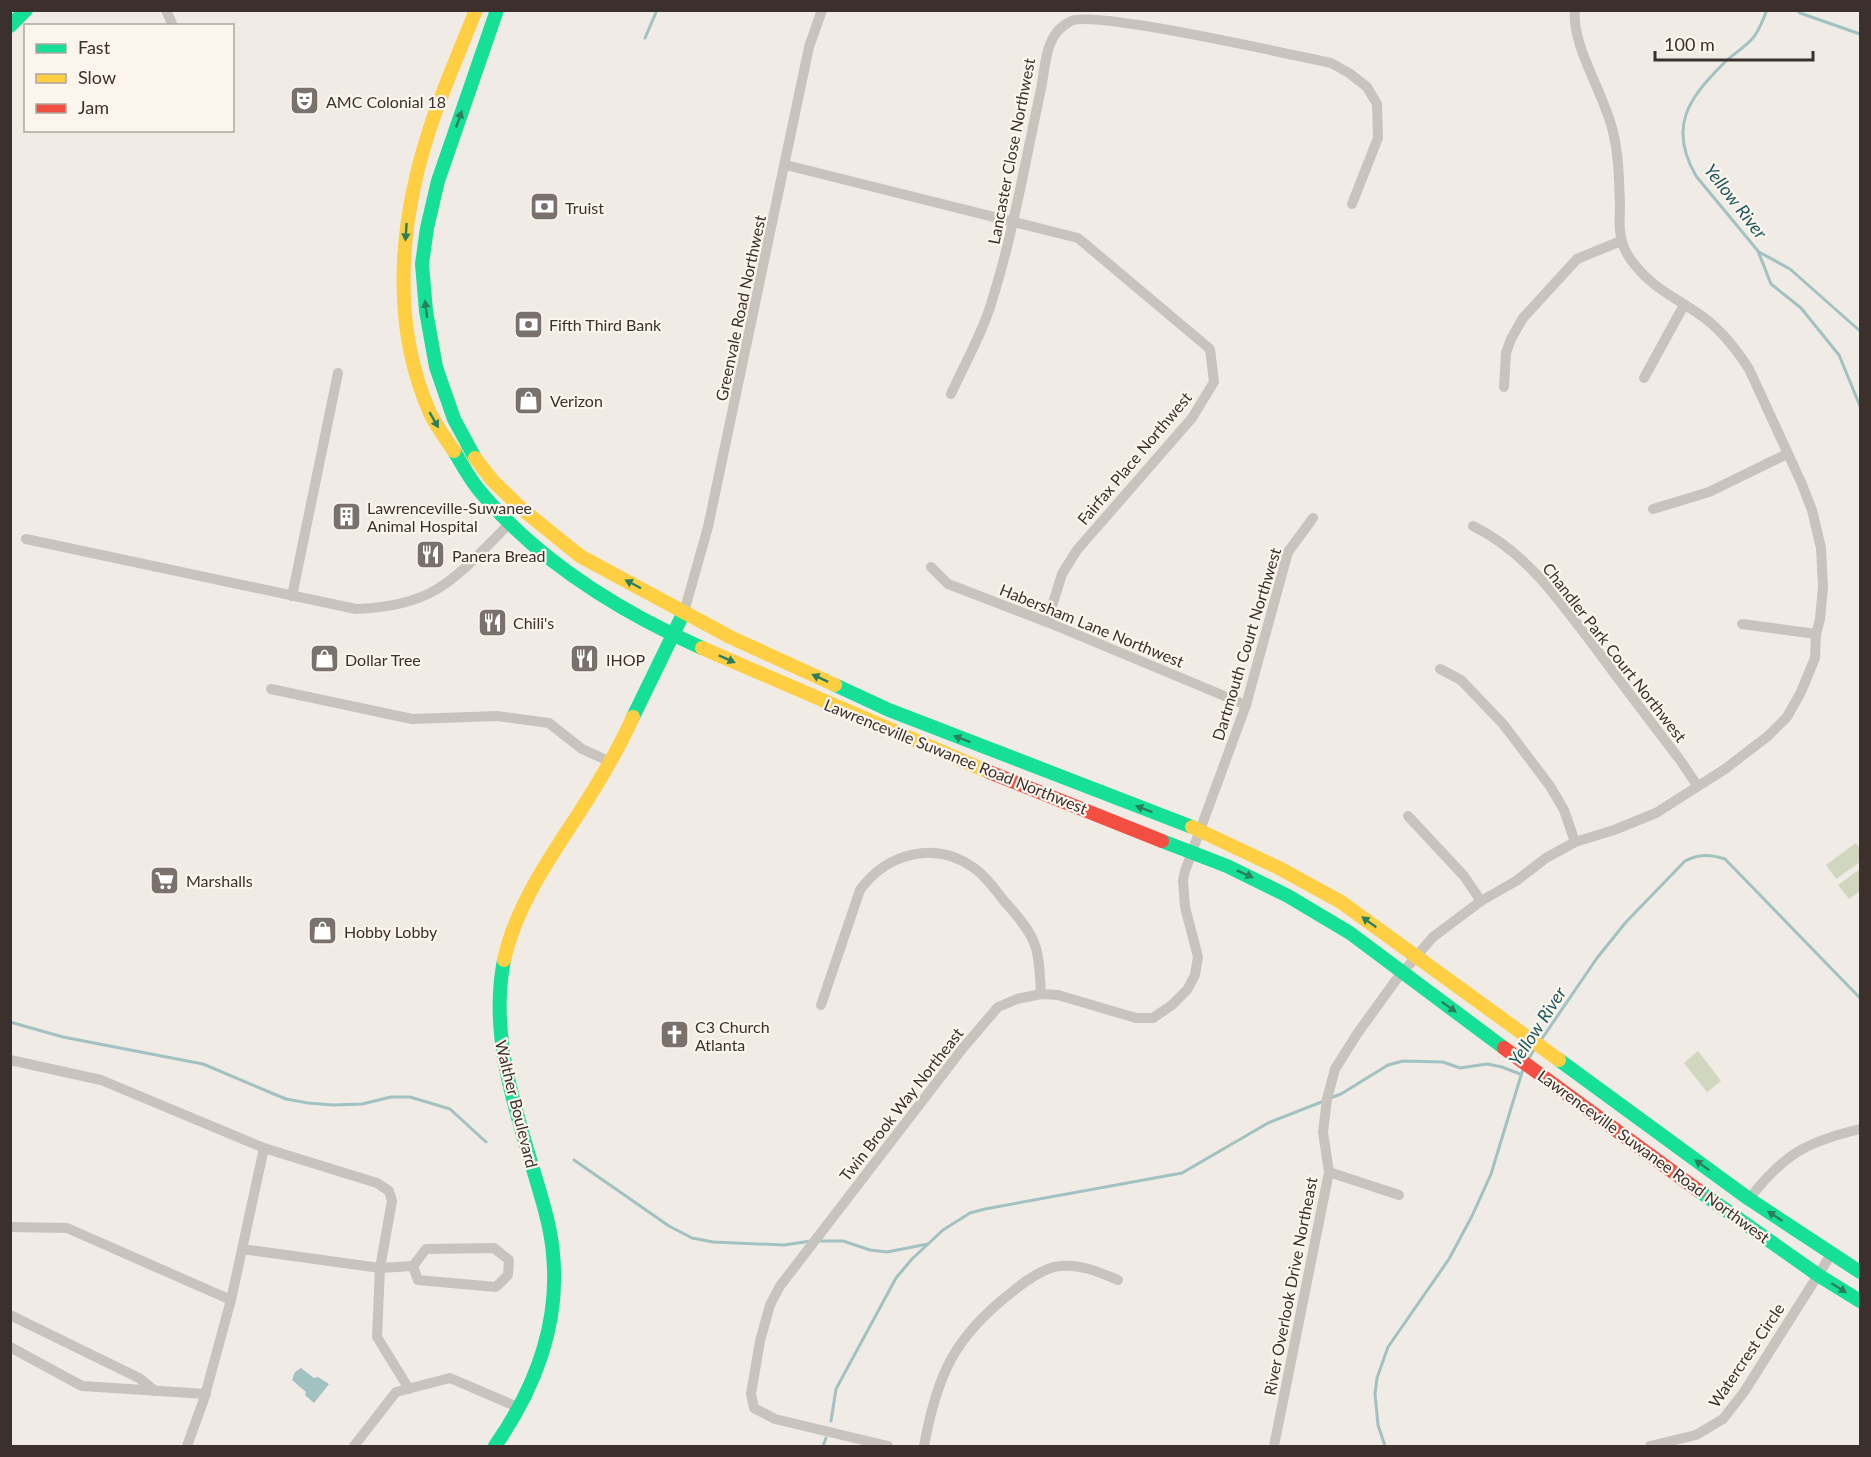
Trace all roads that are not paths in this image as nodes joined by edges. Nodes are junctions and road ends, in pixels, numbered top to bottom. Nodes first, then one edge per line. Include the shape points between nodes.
1 (26, 10) edge
2 (166, 10) edge
3 (476, 10) edge
4 (497, 10) edge
5 (822, 10) edge
6 (1575, 10) edge
7 (172, 24) edge
8 (10, 27) edge
9 (786, 165) junction
10 (1352, 204) dead end
11 (1015, 221) junction
12 (1621, 241) junction
13 (1684, 305) junction
14 (338, 373) dead end
15 (1644, 378) dead end
16 (1504, 387) dead end
17 (951, 394) dead end
18 (1787, 454) junction
19 (1653, 509) dead end
20 (1313, 518) dead end
21 (509, 525) junction
22 (1473, 526) dead end
23 (26, 539) dead end
24 (931, 567) dead end
25 (291, 596) junction
26 (684, 612) junction
27 (1047, 621) junction
28 (1742, 624) dead end
29 (1816, 634) junction
30 (673, 635) junction
31 (1440, 669) dead end
32 (272, 688) dead end
33 (1246, 705) junction
34 (611, 762) junction
35 (1697, 785) junction
36 (1408, 816) dead end
37 (1199, 830) junction
38 (1575, 842) junction
39 (1191, 851) junction
40 (1481, 901) junction
41 (1416, 957) junction
42 (1401, 973) junction
43 (1041, 994) junction
44 (821, 1005) dead end
45 (10, 1060) edge
46 (1860, 1129) edge
47 (264, 1148) junction
48 (1329, 1172) junction
49 (1399, 1195) dead end
50 (1749, 1199) junction
51 (10, 1227) edge
52 (242, 1249) junction
53 (1832, 1253) junction
54 (413, 1266) junction
55 (380, 1268) junction
56 (1860, 1272) edge
57 (1818, 1275) junction
58 (1118, 1280) dead end
59 (231, 1300) junction
60 (1860, 1301) edge
61 (10, 1315) edge
62 (10, 1347) edge
63 (409, 1389) junction
64 (155, 1391) junction
65 (206, 1394) junction
66 (520, 1408) junction
67 (187, 1446) edge
68 (354, 1446) edge
69 (495, 1446) edge
70 (888, 1446) edge
71 (924, 1446) edge
72 (1274, 1446) edge
73 (1650, 1446) edge

1 - 8 main road
2 - 7 street
3 -> 21 main road, Lawrenceville Suwanee Road Northwest via 434,116 413,188 406,233 403,310 412,362 430,414 477,488
26 -> 4 main road, Lawrenceville Suwanee Road Northwest via 580,556 498,487 473,455 449,408 431,351 422,275 430,208
5 - 9 street, Greenvale Road Northwest via 809,47
6 - 12 street via 1580,46 1613,130 1619,161
9 - 11 street, Fairfax Place Northwest
9 - 26 street, Greenvale Road Northwest via 708,527
10 - 11 street, Lancaster Close Northwest via 1378,138 1377,104 1367,87 1349,73 1331,63 1088,18 1071,21 1055,35 1046,52
11 - 17 street, Lancaster Close Northwest via 989,309
11 - 27 street, Fairfax Place Northwest via 1078,238 1210,349 1214,382 1192,417 1077,550 1062,574
12 - 13 street, River Overlook Drive Northeast via 1647,278
12 - 16 street via 1577,259 1523,318 1506,353
13 - 15 street
13 - 18 street, River Overlook Drive Northeast via 1713,325 1738,351
14 - 25 street
18 - 19 street via 1709,492
18 - 29 street, River Overlook Drive Northeast via 1812,510 1821,548 1823,587
20 - 33 street, Dartmouth Court Northwest via 1288,552
21 - 25 street via 459,575 410,603 356,609
21 - 30 main road, Lawrenceville Suwanee Road Northwest via 548,559
22 - 35 street, Chandler Park Court Northwest via 1517,554 1553,593
23 - 25 street
24 - 27 street, Habersham Lane Northwest via 948,584
26 - 30 main road, Walther Boulevard
37 -> 26 main road, Lawrenceville Suwanee Road Northwest via 889,710
27 - 33 street, Habersham Lane Northwest
28 - 29 street
29 - 35 street, River Overlook Drive Northeast via 1815,658 1787,717 1747,753
30 - 34 main road, Walther Boulevard
30 -> 39 main road, Lawrenceville Suwanee Road Northwest via 986,771
31 - 38 street via 1461,680 1503,724 1550,786 1564,810
32 - 34 street via 412,719 497,716 549,723 582,749
33 - 37 street, Dartmouth Court Northwest
34 - 66 main road, Walther Boulevard via 529,894 510,935 501,974 500,1044 551,1234 554,1264 544,1348
35 - 38 street, River Overlook Drive Northeast via 1656,813
36 - 40 street via 1464,876
37 - 39 street, Dartmouth Court Northwest
41 -> 37 main road, Lawrenceville Suwanee Road Northwest via 1341,902
38 - 40 street, River Overlook Drive Northeast
39 -> 42 main road, Lawrenceville Suwanee Road Northwest via 1288,896 1350,933
39 - 43 street, Twin Brook Way Northeast via 1183,880 1185,907 1198,957 1195,975 1172,1005 1153,1018 1136,1017 1058,995
40 - 41 street, River Overlook Drive Northeast via 1433,937
41 - 42 street, River Overlook Drive Northeast
50 -> 41 main road, Lawrenceville Suwanee Road Northwest
42 - 48 street, River Overlook Drive Northeast via 1335,1069 1323,1132
42 -> 57 main road, Lawrenceville Suwanee Road Northwest
43 - 44 street via 1036,948 1027,928 1007,904 975,868 952,857 922,854 893,860 874,873 860,890
43 - 70 street, Twin Brook Way Northeast via 998,1007 780,1286 770,1305 750,1394 754,1408 775,1419
45 - 47 street via 101,1080
46 - 50 street via 1802,1148 1784,1160
47 - 52 street
47 - 55 street via 377,1183 388,1191 392,1201
48 - 49 street
48 - 72 street, River Overlook Drive Northeast
53 -> 50 main road, Lawrenceville Suwanee Road Northwest
51 - 59 street via 67,1228
52 - 55 street
52 - 59 street
53 - 56 main road, Lawrenceville Suwanee Road Northwest
53 - 57 street
54 - 54 street via 418,1280 496,1287 508,1275 509,1260 494,1248 426,1249
54 - 55 street
55 - 63 street via 377,1337
57 -> 60 main road, Lawrenceville Suwanee Road Northwest
57 - 73 street, Watercrest Circle via 1723,1419 1696,1435
58 - 71 street via 1081,1267 1058,1266 1027,1280 991,1308 950,1358 929,1417
59 - 65 street
61 - 64 street via 140,1378
62 - 64 street via 82,1386
63 - 66 street via 450,1378
63 - 68 street via 396,1392
64 - 65 street
65 - 67 street
66 - 69 main road, Walther Boulevard

